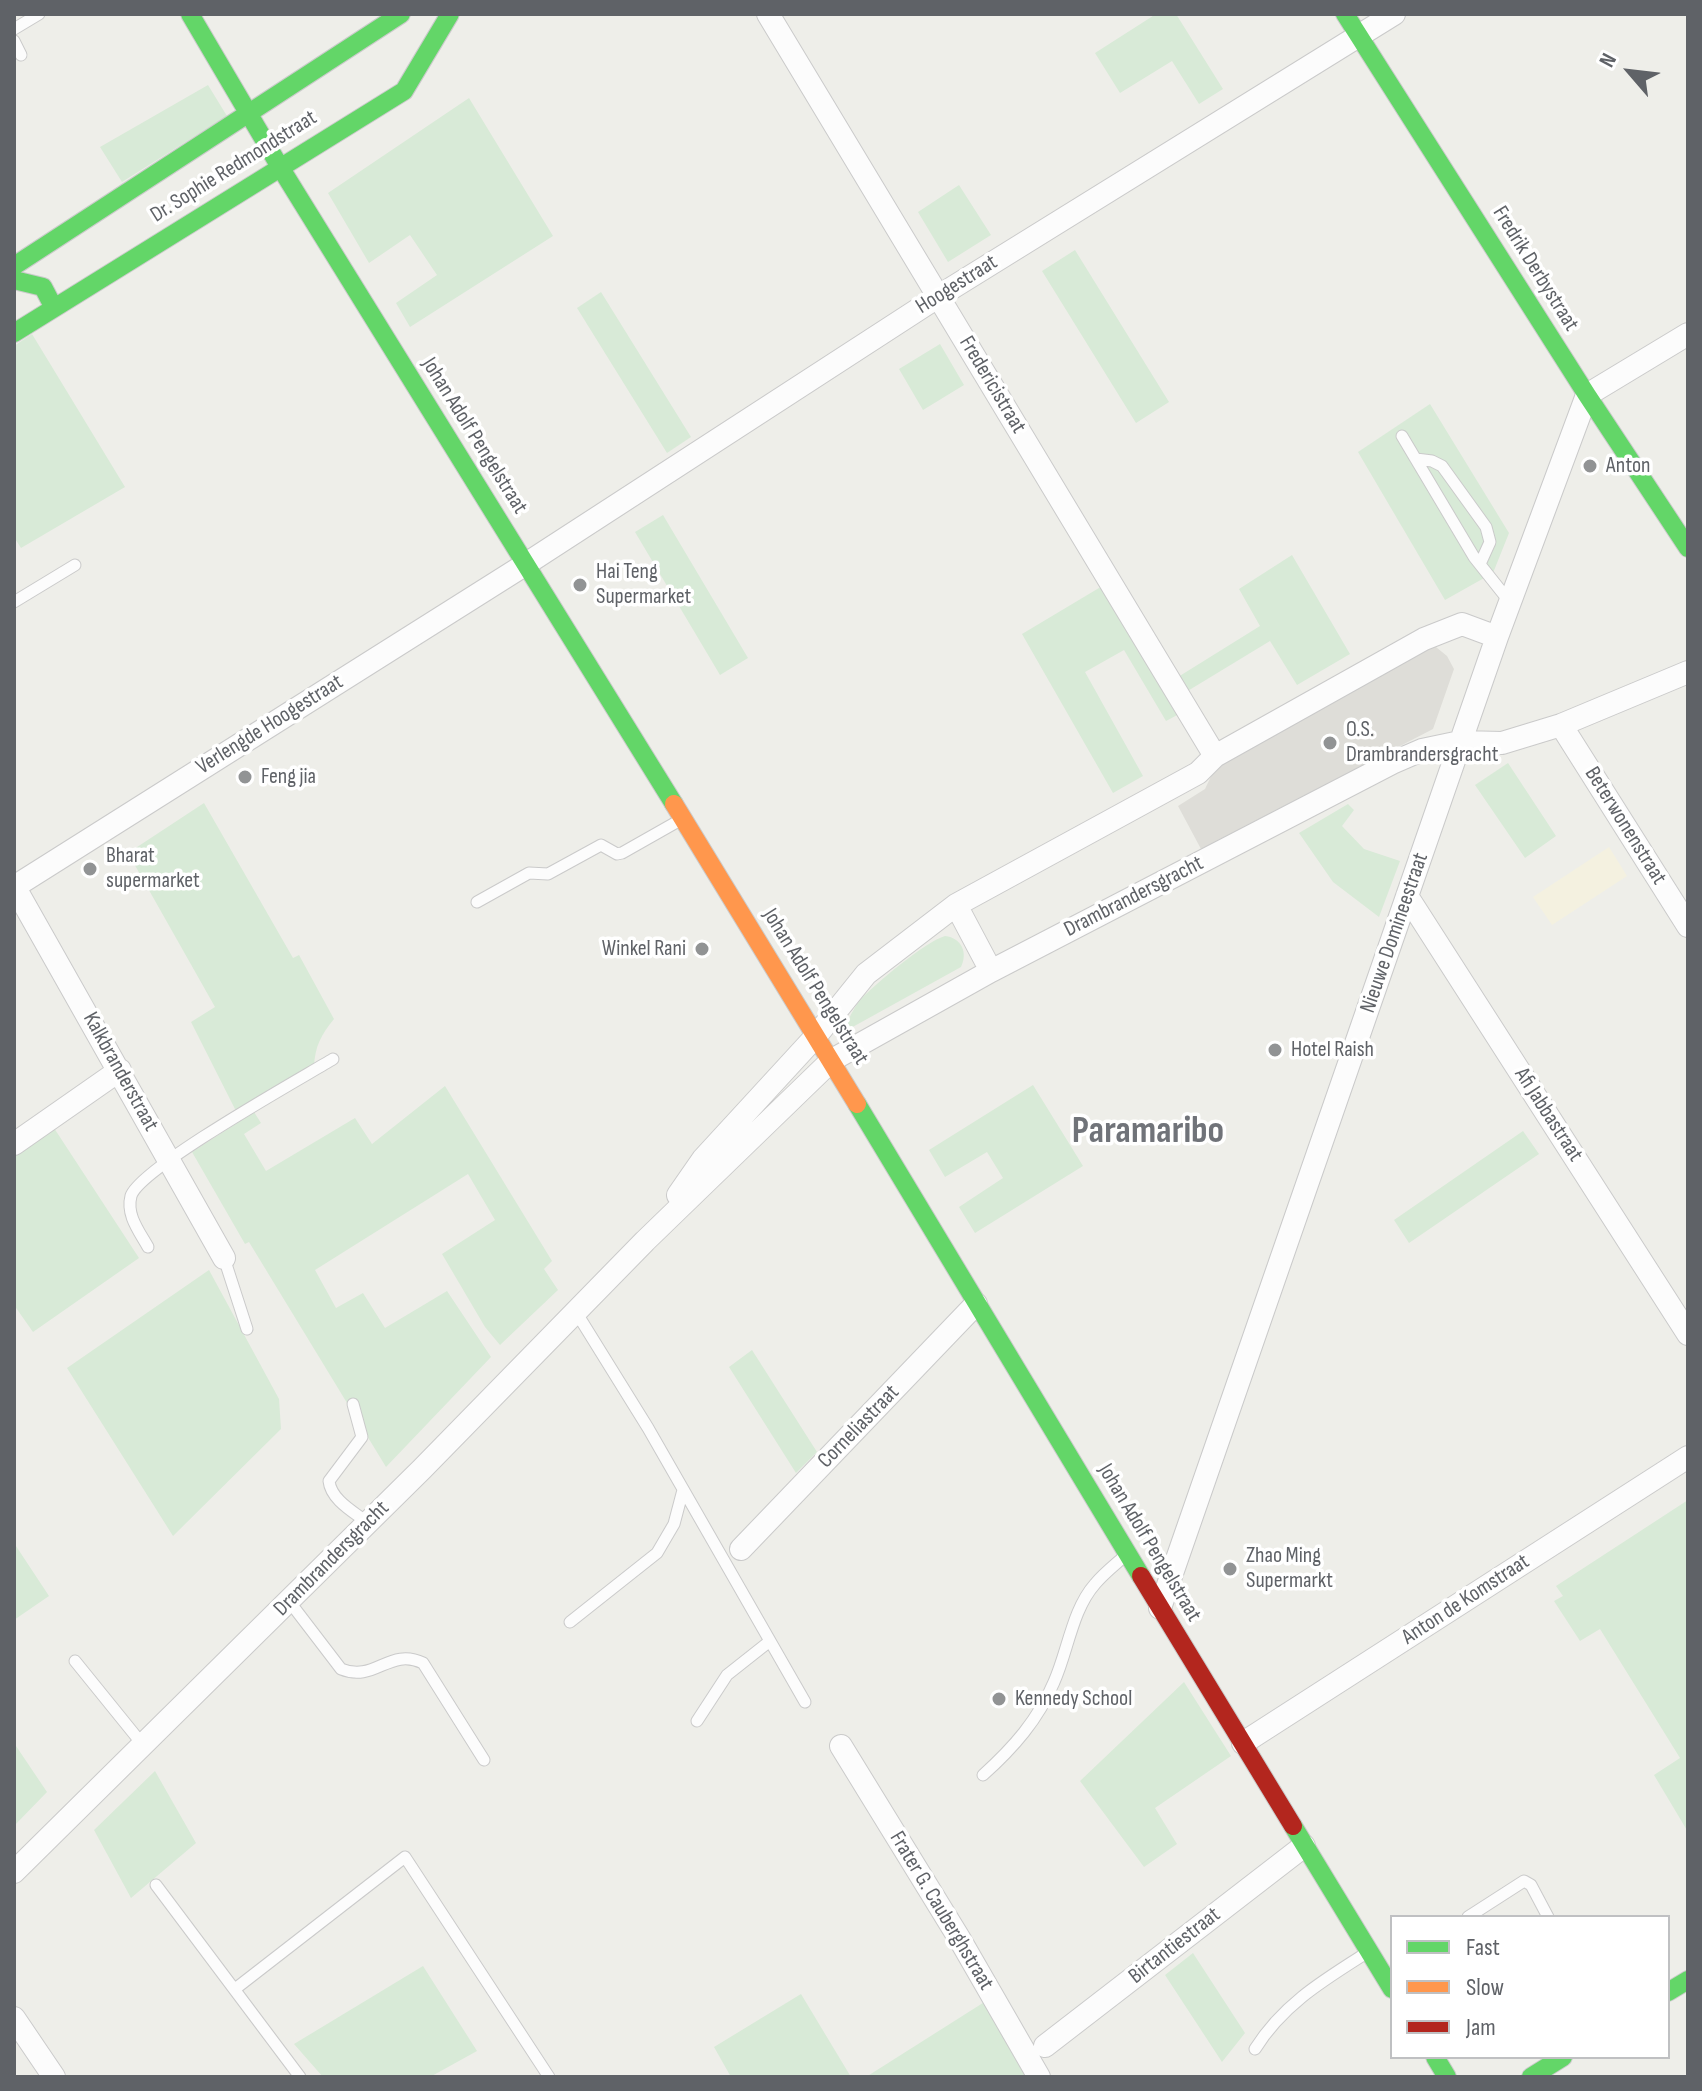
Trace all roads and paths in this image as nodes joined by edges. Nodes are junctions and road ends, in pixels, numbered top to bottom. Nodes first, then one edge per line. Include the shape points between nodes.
1 (39, 14) edge
2 (190, 14) edge
3 (401, 14) edge
4 (450, 14) edge
5 (768, 14) edge
6 (1345, 14) edge
7 (1394, 14) edge
8 (14, 29) edge
9 (1359, 36) junction
10 (14, 41) edge
11 (21, 55) dead end
12 (249, 113) junction
13 (280, 167) junction
14 (14, 266) edge
15 (14, 280) edge
16 (939, 296) junction
17 (54, 308) junction
18 (14, 333) edge
19 (1688, 334) edge
20 (1587, 395) junction
21 (1402, 436) dead end
22 (1416, 459) junction
23 (1688, 548) edge
24 (526, 564) junction
25 (1480, 564) junction
26 (75, 565) dead end
27 (14, 602) edge
28 (1510, 602) junction
29 (1497, 637) junction
30 (1688, 672) edge
31 (1561, 725) junction
32 (1460, 742) junction
33 (1215, 756) junction
34 (682, 819) junction
35 (14, 887) edge
36 (1407, 896) junction
37 (477, 902) dead end
38 (956, 905) junction
39 (1688, 926) edge
40 (991, 971) junction
41 (816, 1036) junction
42 (333, 1059) dead end
43 (832, 1060) junction
44 (120, 1070) junction
45 (14, 1144) edge
46 (169, 1160) junction
47 (645, 1241) junction
48 (148, 1247) dead end
49 (224, 1258) joint
50 (976, 1304) junction
51 (576, 1312) junction
52 (247, 1329) dead end
53 (1688, 1334) edge
54 (353, 1404) dead end
55 (1688, 1457) edge
56 (683, 1490) junction
57 (368, 1523) junction
58 (741, 1549) dead end
59 (1127, 1553) junction
60 (289, 1601) junction
61 (1160, 1608) junction
62 (570, 1622) dead end
63 (770, 1641) junction
64 (75, 1661) dead end
65 (805, 1702) dead end
66 (697, 1721) dead end
67 (1243, 1743) junction
68 (143, 1745) junction
69 (841, 1746) dead end
70 (484, 1760) dead end
71 (983, 1775) dead end
72 (1304, 1846) junction
73 (14, 1872) edge
74 (156, 1885) dead end
75 (1471, 1915) edge
76 (1547, 1915) edge
77 (1368, 1952) junction
78 (1688, 1980) edge
79 (1390, 1986) edge
80 (235, 1989) junction
81 (1670, 1991) edge
82 (14, 2018) edge
83 (1045, 2046) dead end
84 (1255, 2049) dead end
85 (1436, 2059) edge
86 (1560, 2059) edge
87 (54, 2077) edge
88 (300, 2077) edge
89 (549, 2077) edge
90 (1039, 2077) edge
91 (1447, 2077) edge
92 (1531, 2077) edge

1 - 8 lane
2 - 12 main road, Johan Adolf Pengelstraat
3 - 12 main road, Dr. Sophie Redmondstraat
4 - 13 main road, Dr. Sophie Redmondstraat via 404,91
5 - 16 street, Fredericistraat
6 - 9 main road, Fredrik Derbystraat
7 - 9 street, Hoogestraat
9 - 16 street, Hoogestraat
9 - 20 main road, Fredrik Derbystraat
10 - 11 lane
12 - 13 main road, Johan Adolf Pengelstraat
12 - 14 main road, Dr. Sophie Redmondstraat
13 - 17 main road, Dr. Sophie Redmondstraat
13 - 24 main road, Johan Adolf Pengelstraat
15 - 17 main road via 43,287
16 - 24 street, Hoogestraat
16 - 33 street, Fredericistraat
17 - 18 main road, Dr. Sophie Redmondstraat
19 - 20 street
20 - 23 main road, Fredrik Derbystraat
20 - 28 street, Nieuwe Domineestraat
21 - 22 lane
22 - 25 lane
22 - 25 lane via 1442,466 1486,527 1490,542
24 - 34 main road, Johan Adolf Pengelstraat
24 - 35 street, Verlengde Hoogestraat
25 - 28 lane
26 - 27 lane
28 - 29 street, Nieuwe Domineestraat
29 - 32 street, Nieuwe Domineestraat
29 - 33 street, Drambrandersgracht via 1462,624 1424,639
30 - 31 street, Drambrandersgracht
31 - 32 street, Drambrandersgracht via 1502,743
31 - 39 street, Beterwonenstraat
32 - 36 street, Nieuwe Domineestraat
32 - 40 street, Drambrandersgracht via 1392,763
33 - 38 street, Drambrandersgracht via 1198,773
34 - 37 lane via 622,853 601,845 548,874 529,873
34 - 41 main road, Johan Adolf Pengelstraat
35 - 44 street, Kalkbranderstraat
36 - 53 street, Afi Jabbastraat
36 - 61 street, Nieuwe Domineestraat
38 - 40 street
38 - 41 street, Drambrandersgracht via 866,974
40 - 43 street, Drambrandersgracht
41 - 43 main road, Johan Adolf Pengelstraat
41 - 47 street, Drambrandersgracht via 703,1159
42 - 46 lane
43 - 47 street, Drambrandersgracht
43 - 50 main road, Johan Adolf Pengelstraat
44 - 45 street
44 - 46 street, Kalkbranderstraat
46 - 48 lane via 132,1191 131,1218
46 - 49 street, Kalkbranderstraat
47 - 51 street, Drambrandersgracht
49 - 52 lane
50 - 58 street, Corneliastraat
50 - 59 main road, Johan Adolf Pengelstraat
51 - 56 lane
51 - 57 street, Drambrandersgracht
54 - 57 lane via 362,1437 329,1485 331,1493
55 - 67 street, Anton de Komstraat
56 - 62 lane via 674,1524 657,1553
56 - 63 lane
57 - 60 street, Drambrandersgracht
59 - 61 main road, Johan Adolf Pengelstraat
59 - 71 lane via 1083,1602 1054,1683 1033,1721
60 - 68 street, Drambrandersgracht
60 - 70 lane via 341,1669 367,1673 398,1657 423,1663
61 - 67 main road, Johan Adolf Pengelstraat
63 - 65 lane
63 - 66 lane via 727,1675
64 - 68 lane
67 - 72 main road, Johan Adolf Pengelstraat
68 - 73 street, Drambrandersgracht
69 - 90 street, Frater G. Cauberghstraat
72 - 77 main road, Johan Adolf Pengelstraat
72 - 83 street, Birtantiestraat
74 - 80 lane
75 - 76 lane via 1524,1881
77 - 79 main road, Johan Adolf Pengelstraat
77 - 84 lane via 1277,2017
78 - 81 main road
80 - 88 lane
80 - 89 lane via 405,1857
82 - 87 street
85 - 91 main road
86 - 92 main road

